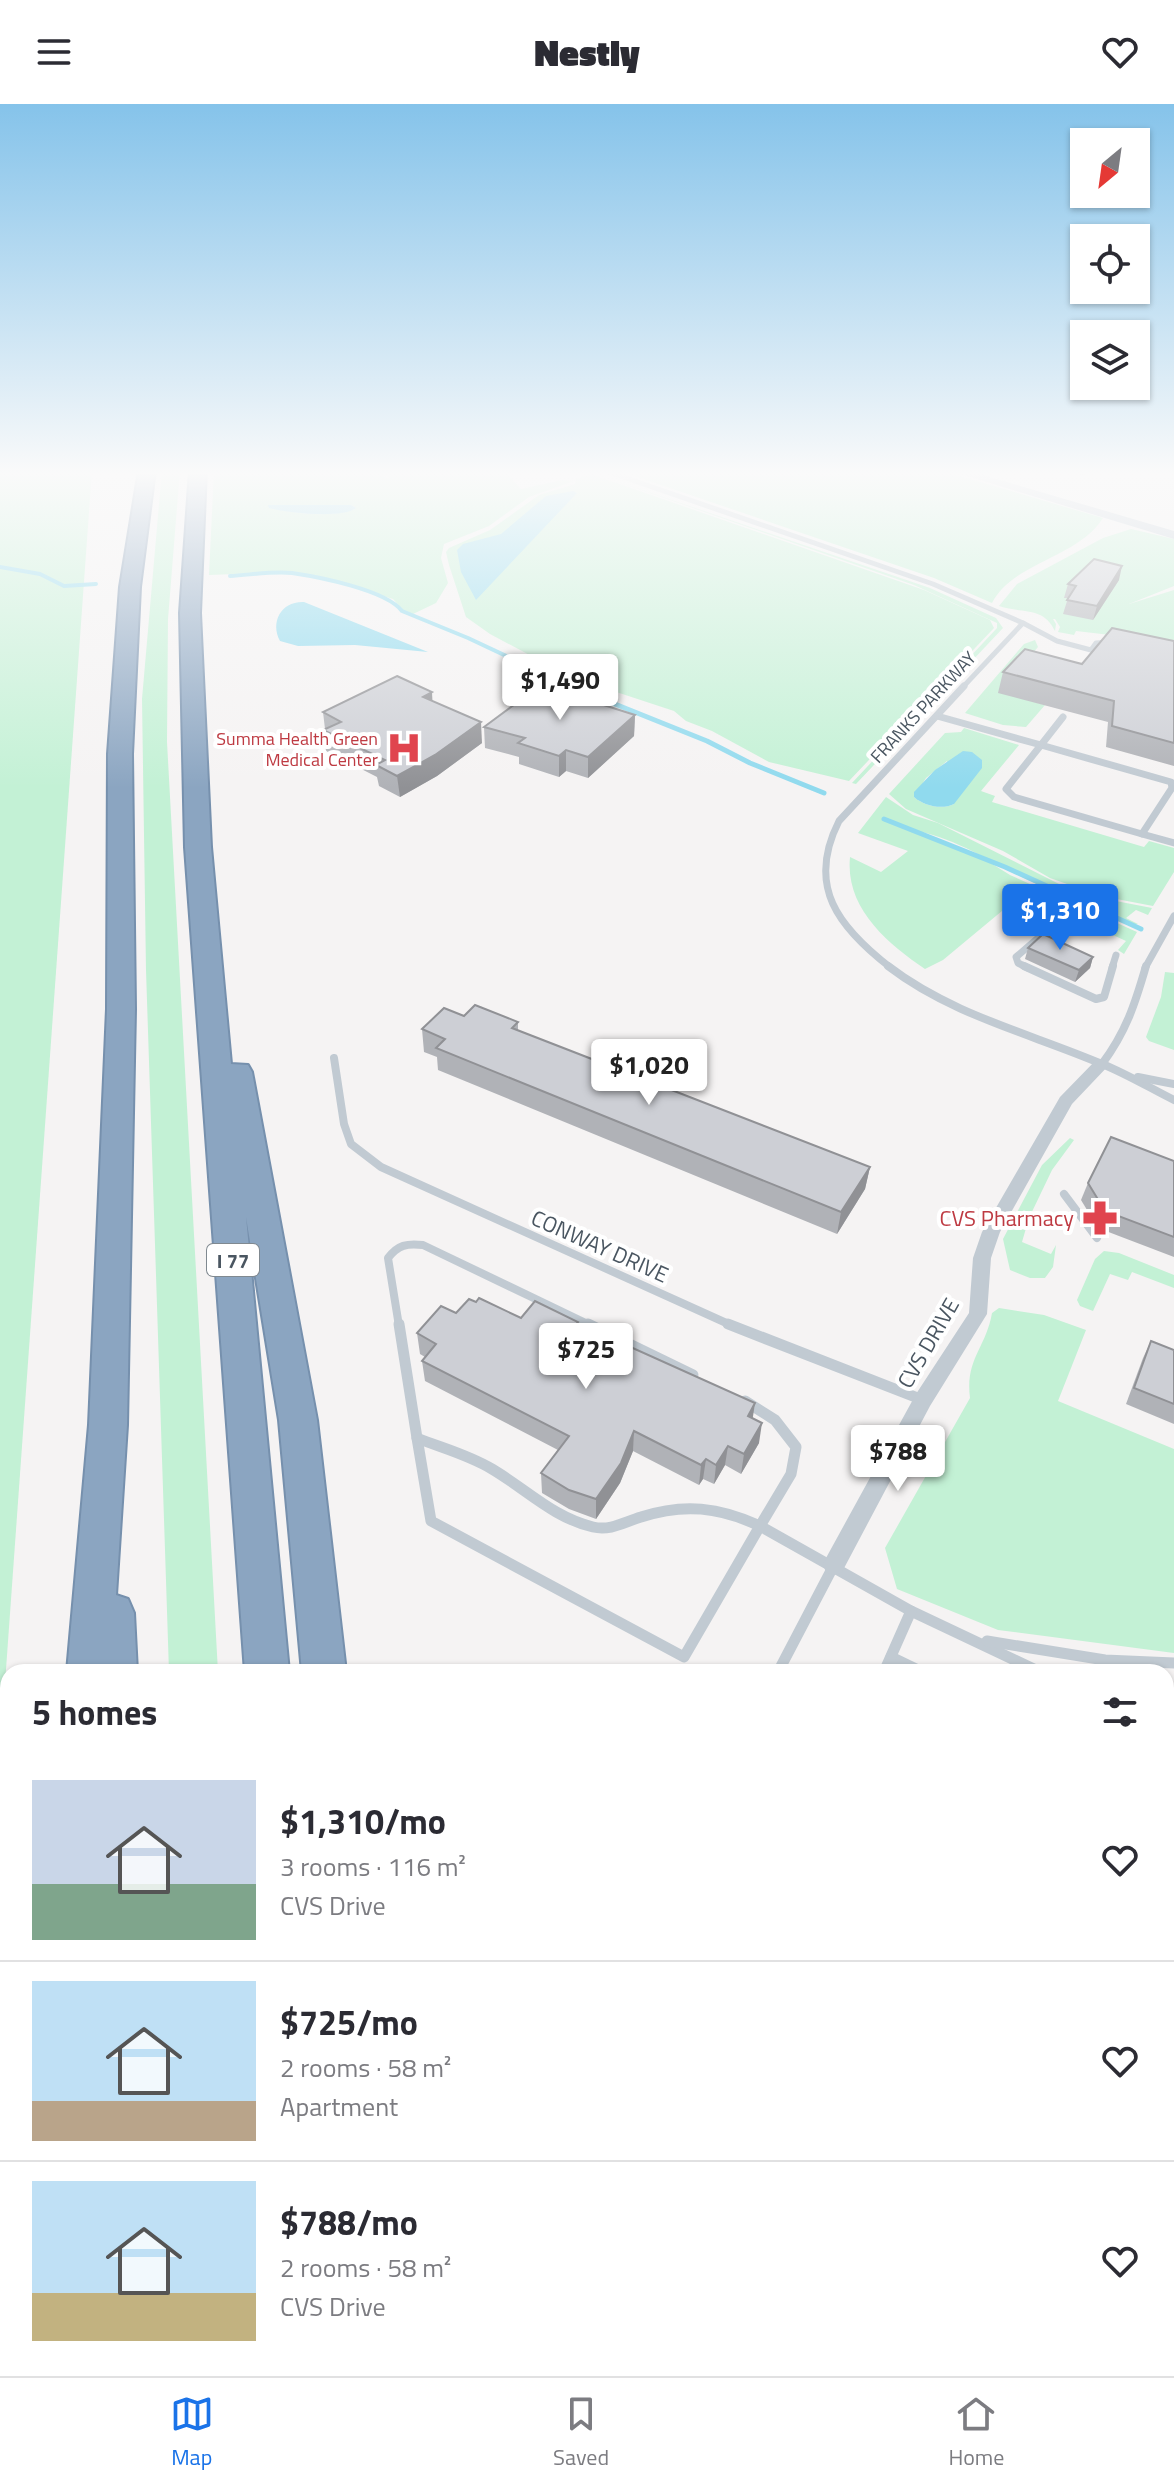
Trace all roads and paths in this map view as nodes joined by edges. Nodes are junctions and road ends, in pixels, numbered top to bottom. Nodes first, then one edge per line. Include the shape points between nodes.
1 (132, 576) edge
2 (192, 576) edge
3 (910, 576) edge
4 (1023, 623) junction
5 (1123, 644) edge
6 (937, 716) junction
7 (1063, 717) dead end
8 (1041, 745) junction
9 (1142, 834) junction
10 (1174, 843) edge
11 (198, 847) junction
12 (1174, 916) edge
13 (1052, 926) dead end
14 (1116, 955) dead end
15 (334, 1058) dead end
16 (1102, 1064) junction
17 (1127, 1075) junction
18 (1174, 1084) edge
19 (1174, 1100) edge
20 (1064, 1194) dead end
21 (1097, 1238) dead end
22 (701, 1379) edge
23 (740, 1398) edge
24 (923, 1400) junction
25 (108, 1425) junction
26 (417, 1438) junction
27 (760, 1526) junction
28 (834, 1565) junction
29 (911, 1611) junction
30 (976, 1639) junction
31 (891, 1657) junction
32 (1174, 1663) edge
33 (90, 1664) edge
34 (115, 1664) edge
35 (266, 1664) edge
36 (323, 1664) edge
37 (782, 1664) edge
38 (888, 1664) edge
39 (905, 1664) edge
40 (1024, 1664) edge

1 - 25 highway via 120,754 121,1009
2 - 11 highway, I 77
3 - 4 lane
4 - 5 lane via 1057,641 1091,650 1102,642
4 - 6 lane, FRANKS PARKWAY
6 - 8 lane
6 - 16 lane, FRANKS PARKWAY via 831,832 822,855 829,900 857,937 921,988
7 - 8 lane
8 - 9 lane via 1171,782
8 - 9 lane via 1006,789 1008,794
9 - 10 lane
11 - 35 highway, I 77
11 - 36 highway via 298,1420
12 - 16 lane via 1146,964 1143,987 1121,1035
13 - 14 lane via 1016,957 1018,963 1096,999 1104,997
15 - 24 lane, CONWAY DRIVE via 351,1144 381,1167 763,1340
16 - 17 lane, FRANKS PARKWAY
16 - 24 street, CVS DRIVE via 1066,1101 991,1232 982,1258 978,1314
17 - 18 lane, FRANKS PARKWAY
17 - 19 lane, FRANKS PARKWAY
20 - 21 lane
22 - 26 lane via 408,1242 388,1258
23 - 27 lane via 782,1423 796,1447 791,1474
24 - 28 street, CVS DRIVE
25 - 33 highway
25 - 34 highway
26 - 27 lane via 487,1466 528,1497 573,1522 599,1529 695,1505 724,1509
26 - 27 lane via 431,1521 684,1657
27 - 28 lane
28 - 29 lane
28 - 37 lane
29 - 30 lane
29 - 31 lane
30 - 32 lane via 1105,1660
30 - 40 lane
31 - 38 lane
31 - 39 lane

